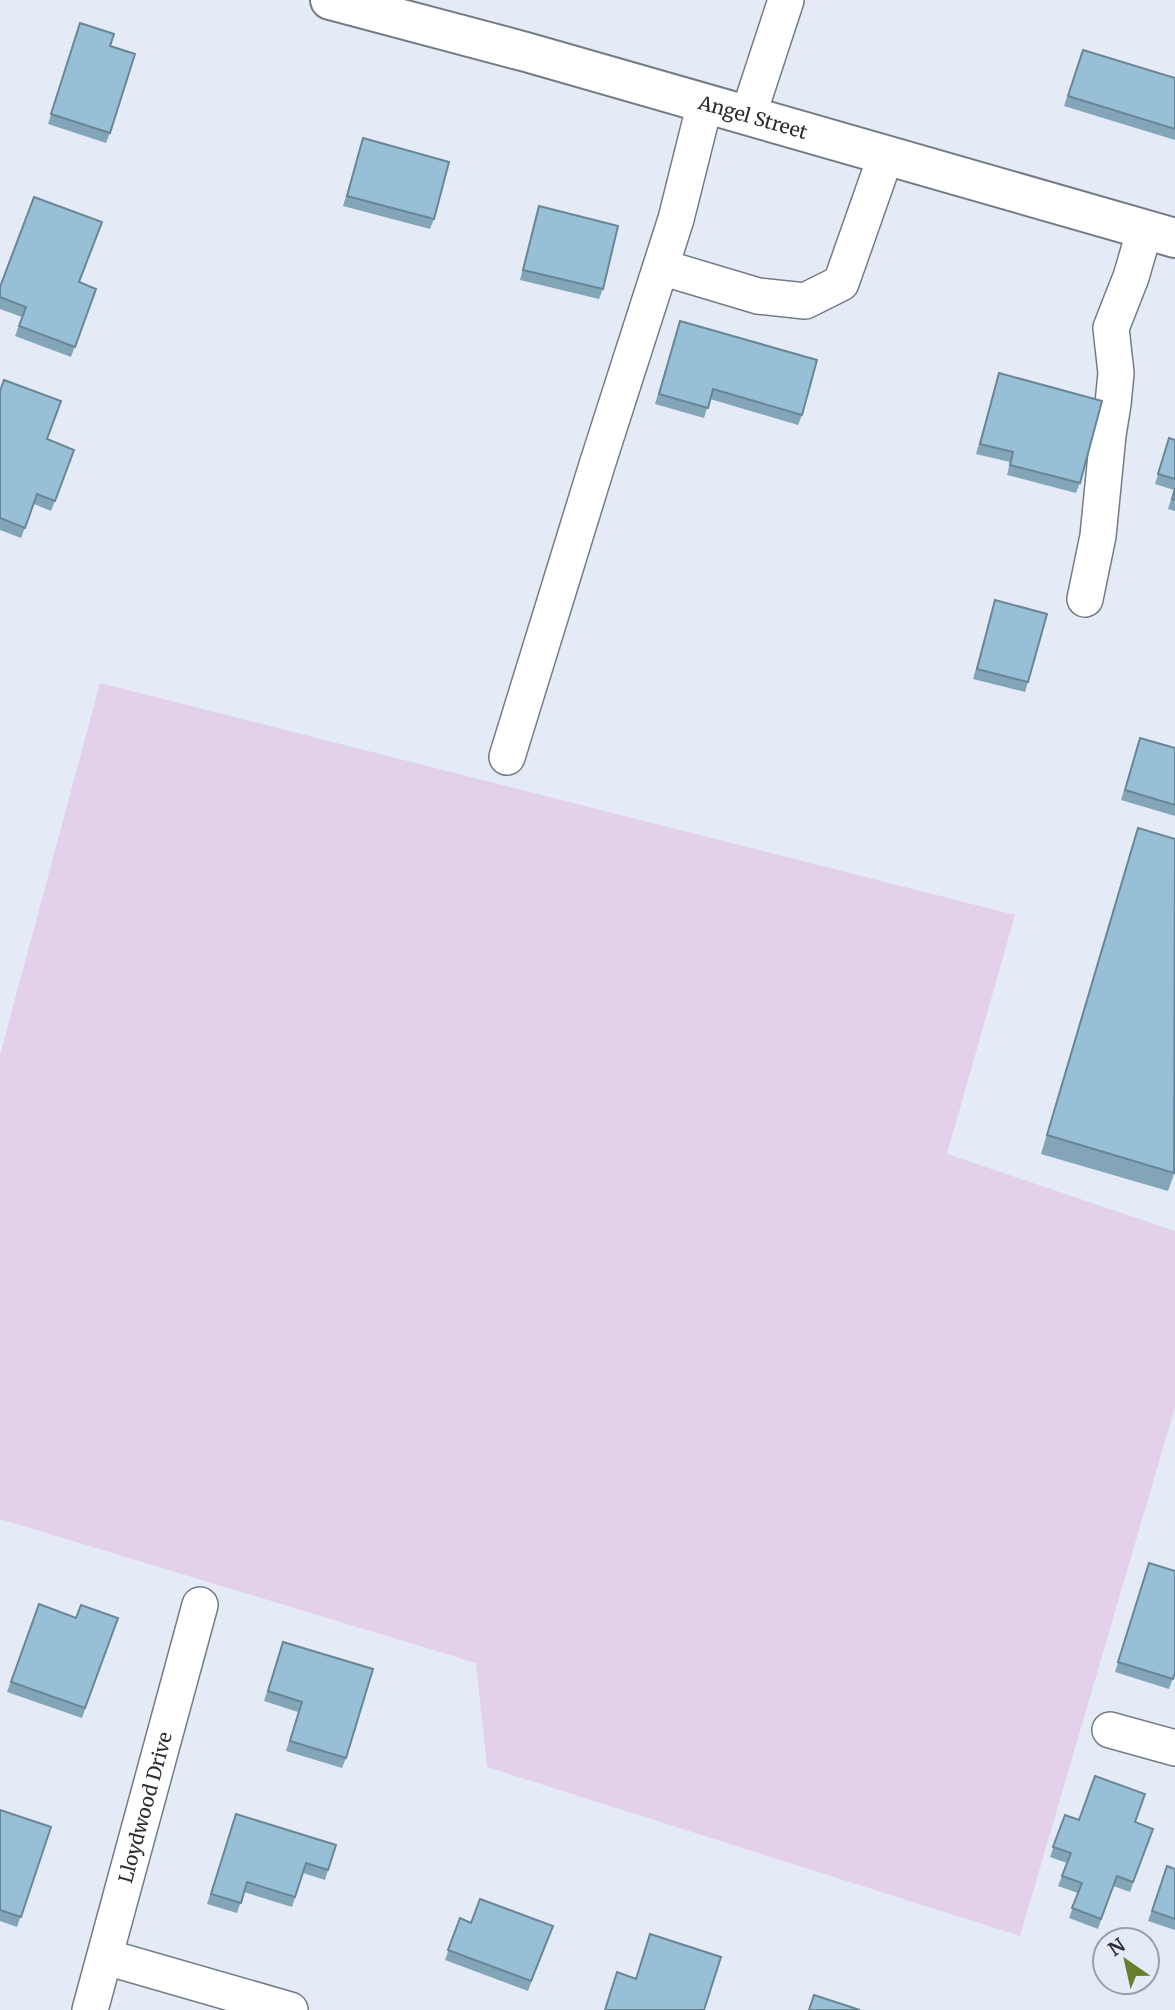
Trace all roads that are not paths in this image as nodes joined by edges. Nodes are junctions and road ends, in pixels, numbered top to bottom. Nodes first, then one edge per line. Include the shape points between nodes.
1 (330, 0) edge
2 (786, 0) edge
3 (705, 103) junction
4 (748, 116) junction
5 (886, 155) junction
6 (1160, 234) edge
7 (661, 267) junction
8 (1085, 599) dead end
9 (507, 758) dead end
10 (200, 1605) dead end
11 (1110, 1730) dead end
12 (1175, 1748) edge
13 (106, 1957) junction
14 (90, 2010) edge
15 (290, 2010) edge

1 - 3 main road, Angel Street
2 - 4 street
3 - 4 main road, Angel Street
3 - 7 street
4 - 5 main road, Angel Street
5 - 6 main road, Angel Street
5 - 7 street via 841,283 805,301 758,296
6 - 8 street via 1131,277 1111,328 1115,383 1098,536
7 - 9 street
10 - 13 street, Lloydwood Drive
11 - 12 street
13 - 14 street, Lloydwood Drive
13 - 15 street

